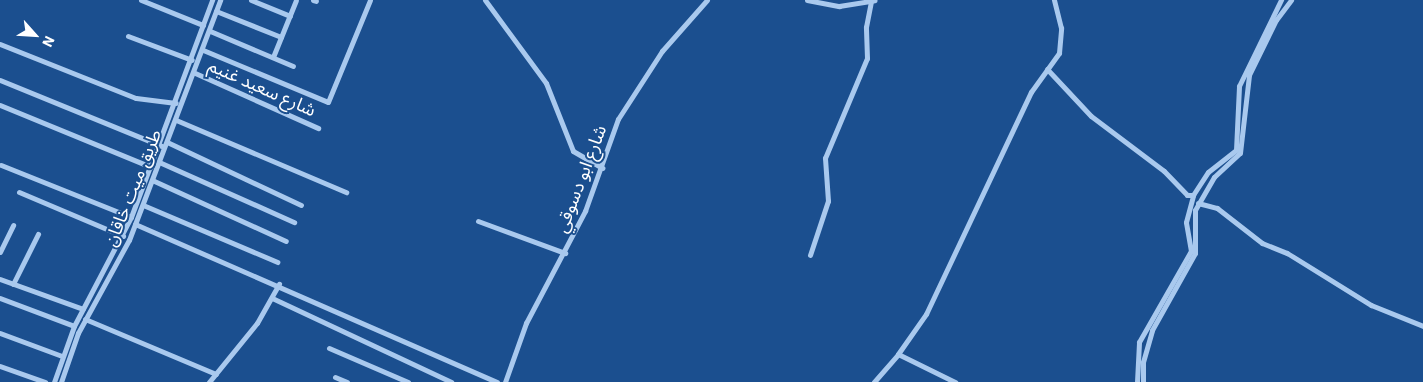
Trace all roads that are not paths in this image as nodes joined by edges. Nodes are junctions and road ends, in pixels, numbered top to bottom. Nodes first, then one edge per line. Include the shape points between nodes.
1 (141, 0) edge
2 (212, 0) edge
3 (220, 0) edge
4 (251, 0) edge
5 (296, 0) edge
6 (370, 0) edge
7 (485, 0) edge
8 (707, 0) edge
9 (807, 0) edge
10 (1054, 0) edge
11 (1280, 0) edge
12 (1291, 0) edge
13 (873, 1) edge
14 (216, 11) junction
15 (290, 16) junction
16 (203, 25) junction
17 (210, 31) junction
18 (128, 36) dead end
19 (281, 37) junction
20 (0, 44) edge
21 (203, 50) junction
22 (273, 57) junction
23 (192, 60) junction
24 (293, 66) dead end
25 (1047, 69) junction
26 (195, 73) junction
27 (0, 80) edge
28 (176, 103) junction
29 (0, 105) edge
30 (182, 105) junction
31 (176, 120) junction
32 (318, 128) dead end
33 (163, 145) junction
34 (159, 162) junction
35 (1, 165) dead end
36 (150, 167) junction
37 (603, 168) junction
38 (152, 180) junction
39 (19, 192) dead end
40 (346, 192) dead end
41 (1193, 195) junction
42 (1198, 203) junction
43 (143, 205) junction
44 (301, 205) dead end
45 (131, 217) junction
46 (478, 221) dead end
47 (294, 222) dead end
48 (135, 224) junction
49 (13, 225) dead end
50 (38, 234) dead end
51 (123, 236) junction
52 (286, 241) dead end
53 (0, 252) edge
54 (566, 253) junction
55 (810, 255) dead end
56 (277, 262) dead end
57 (0, 279) edge
58 (13, 284) junction
59 (280, 284) junction
60 (0, 298) edge
61 (272, 298) junction
62 (83, 309) junction
63 (85, 319) junction
64 (74, 326) junction
65 (1423, 326) edge
66 (0, 333) edge
67 (329, 348) dead end
68 (898, 354) junction
69 (62, 356) junction
70 (0, 366) edge
71 (216, 374) junction
72 (335, 377) dead end
73 (45, 382) edge
74 (54, 382) edge
75 (61, 382) edge
76 (209, 382) edge
77 (346, 382) edge
78 (408, 382) edge
79 (451, 382) edge
80 (497, 382) edge
81 (505, 382) edge
82 (874, 382) edge
83 (955, 382) edge
84 (1137, 382) edge
85 (1143, 382) edge

1 - 16 street
2 - 16 street, طريق ميت خاقان
3 - 14 street, طريق ميت خاقان
4 - 15 street
5 - 15 street
6 - 21 street via 331,100 325,102
7 - 37 street via 546,83 573,150
8 - 37 street, شارع ابو دسوقي via 644,75 618,120
9 - 13 street via 839,6
10 - 25 street via 1061,43
11 - 41 street via 1241,81 1236,150 1208,172
12 - 42 street via 1276,20 1249,75 1240,153 1214,177
13 - 55 street via 866,28 867,58 825,158 828,201
14 - 17 street, طريق ميت خاقان
14 - 19 street
15 - 19 street
16 - 23 street, طريق ميت خاقان
17 - 21 street, طريق ميت خاقان
17 - 22 street
18 - 23 street
19 - 22 street
20 - 28 street via 136,98
21 - 26 street, طريق ميت خاقان
22 - 24 street
23 - 28 street, طريق ميت خاقان
25 - 41 street via 1091,116 1164,171 1187,195
25 - 68 street via 1024,104 926,314
26 - 30 street, طريق ميت خاقان
26 - 32 street, شارع سعيد غنيم
27 - 33 street
28 - 30 street
28 - 33 street, طريق ميت خاقان
29 - 36 street
30 - 31 street, طريق ميت خاقان
31 - 33 street, طريق ميت خاقان
31 - 40 street
33 - 34 street, طريق ميت خاقان
33 - 36 street, طريق ميت خاقان
33 - 44 street
34 - 38 street, طريق ميت خاقان
34 - 47 street
35 - 45 street
36 - 45 street, طريق ميت خاقان
37 - 54 street, شارع ابو دسوقي
38 - 43 street, طريق ميت خاقان
38 - 52 street
39 - 51 street
41 - 84 street via 1186,222 1191,251 1139,342
42 - 65 street via 1217,208 1262,242 1287,253 1371,305
42 - 85 street via 1192,218 1195,253 1152,330 1142,362
43 - 48 street, طريق ميت خاقان
43 - 56 street
45 - 51 street, طريق ميت خاقان
46 - 54 street
48 - 59 street
48 - 63 street, طريق ميت خاقان
49 - 53 street
50 - 58 street
51 - 62 street, طريق ميت خاقان
54 - 81 street, شارع ابو دسوقي via 526,323
57 - 58 street
58 - 62 street
59 - 61 street
59 - 80 street
60 - 64 street
61 - 71 street
61 - 79 street
62 - 64 street, طريق ميت خاقان
63 - 71 street
63 - 75 street, طريق ميت خاقان
64 - 69 street, طريق ميت خاقان
66 - 69 street
67 - 78 street
68 - 82 street
68 - 83 street
69 - 74 street, طريق ميت خاقان
70 - 73 street
71 - 76 street
72 - 77 street

